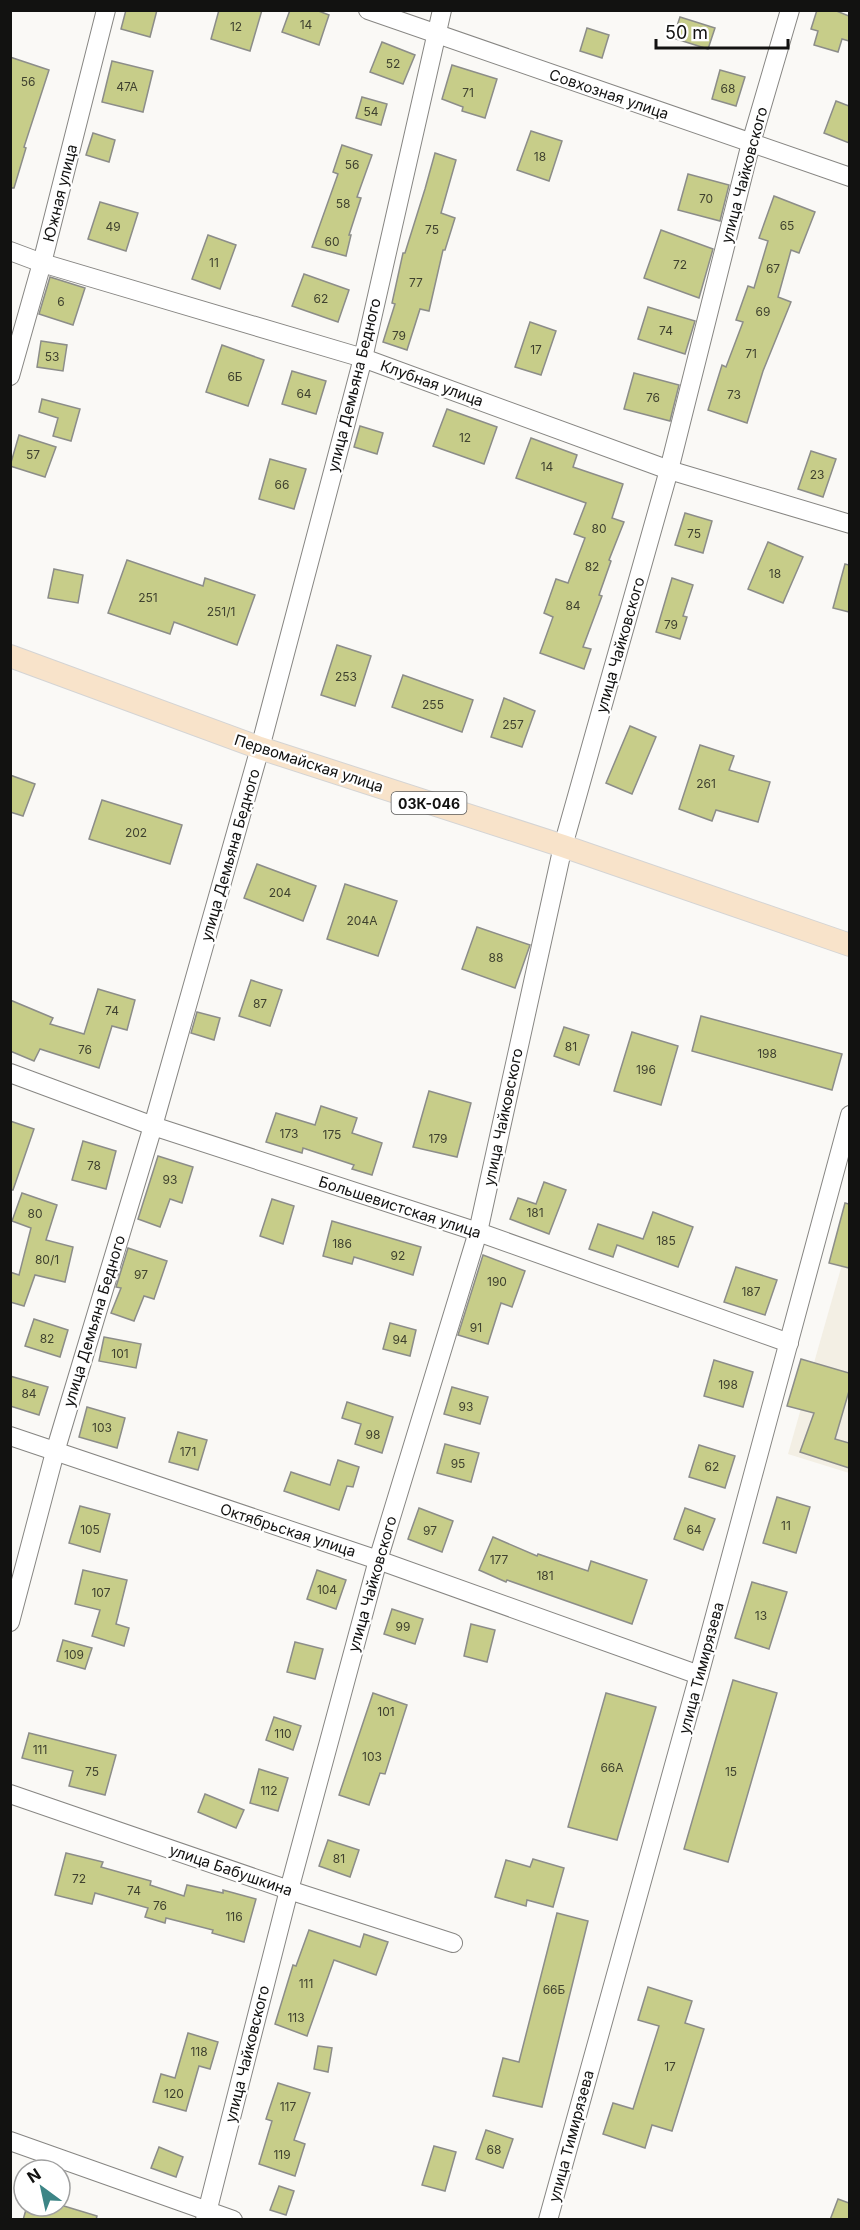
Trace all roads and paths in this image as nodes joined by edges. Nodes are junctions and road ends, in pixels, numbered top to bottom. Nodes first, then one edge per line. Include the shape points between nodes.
1 (106, 10) edge
2 (369, 10) edge
3 (442, 10) edge
4 (790, 10) edge
5 (435, 35) junction
6 (751, 143) junction
7 (849, 177) edge
8 (10, 251) edge
9 (42, 263) junction
10 (363, 358) junction
11 (10, 376) edge
12 (669, 470) junction
13 (849, 524) edge
14 (10, 656) edge
15 (260, 748) junction
16 (563, 846) junction
17 (849, 945) edge
18 (10, 1073) edge
19 (849, 1115) edge
20 (153, 1126) junction
21 (478, 1232) junction
22 (789, 1343) junction
23 (10, 1436) edge
24 (55, 1452) junction
25 (378, 1560) junction
26 (10, 1622) edge
27 (699, 1675) junction
28 (10, 1794) edge
29 (289, 1890) junction
30 (453, 1943) dead end
31 (10, 2141) edge
32 (206, 2216) edge
33 (232, 2220) edge
34 (548, 2220) edge

1 - 9 street, Южная улица
2 - 5 street, Совхозная улица
3 - 5 street, улица Демьяна Бедного
4 - 6 street, улица Чайковского
5 - 6 street, Совхозная улица
5 - 10 street, улица Демьяна Бедного
6 - 7 street, Совхозная улица
6 - 12 street, улица Чайковского
8 - 9 street, Клубная улица
9 - 10 street, Клубная улица
9 - 11 street, Южная улица
10 - 12 street, Клубная улица
10 - 15 street, улица Демьяна Бедного
12 - 13 street, Клубная улица
12 - 16 street, улица Чайковского
14 - 15 main road, Первомайская улица / 03К-046
15 - 16 main road, Первомайская улица / 03К-046
15 - 20 street, улица Демьяна Бедного
16 - 17 main road, Первомайская улица / 03К-046
16 - 21 street, улица Чайковского
18 - 20 street, Большевистская улица
19 - 22 street, улица Тимирязева
20 - 21 street, Большевистская улица
20 - 24 street, улица Демьяна Бедного
21 - 22 street, Большевистская улица
21 - 25 street, улица Чайковского
22 - 27 street, улица Тимирязева
23 - 24 street, Октябрьская улица
24 - 25 street, Октябрьская улица
24 - 26 street, улица Демьяна Бедного
25 - 27 street, Октябрьская улица
25 - 29 street, улица Чайковского
27 - 34 street, улица Тимирязева
28 - 29 street, улица Бабушкина
29 - 30 street, улица Бабушкина
29 - 32 street, улица Чайковского
31 - 32 street
32 - 33 street

